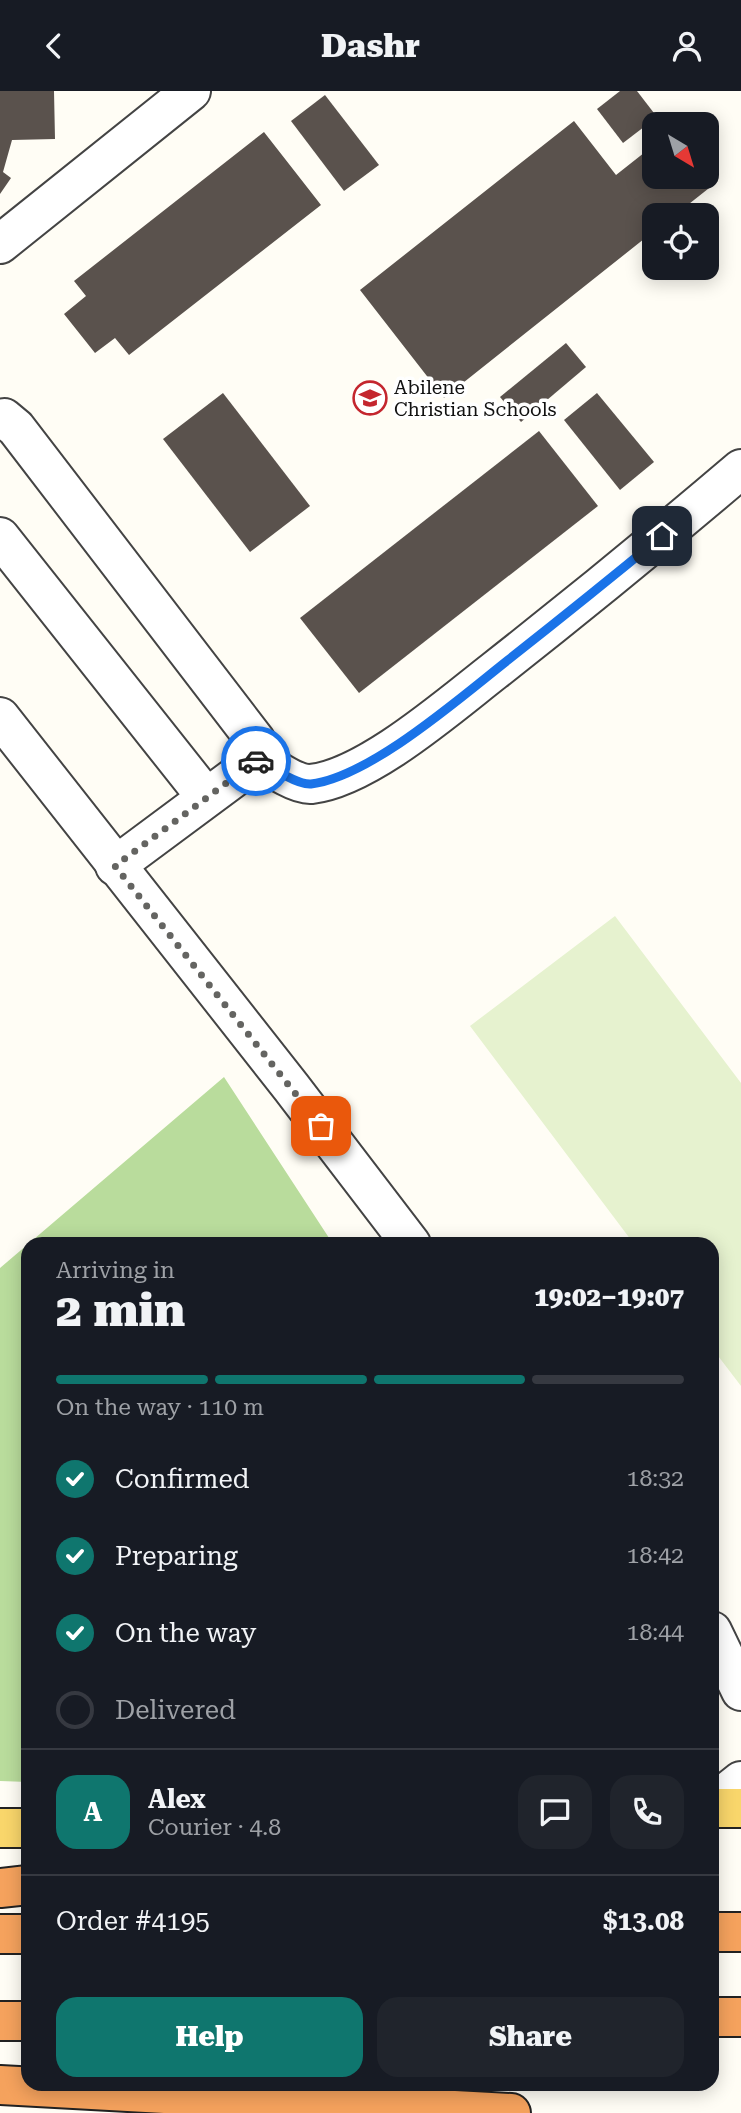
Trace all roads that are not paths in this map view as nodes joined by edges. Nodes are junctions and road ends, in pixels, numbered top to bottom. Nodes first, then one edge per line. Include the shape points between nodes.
1 (166, 99) edge
2 (0, 244) edge
3 (0, 419) edge
4 (741, 469) edge
5 (0, 537) edge
6 (0, 717) edge
7 (259, 759) junction
8 (206, 797) junction
9 (115, 866) junction
10 (406, 1237) edge
11 (723, 1633) edge
12 (741, 1691) edge
13 (741, 1781) edge
14 (719, 1800) edge
15 (719, 1806) edge
16 (741, 1808) edge
17 (0, 1828) edge
18 (21, 1828) edge
19 (21, 1886) edge
20 (0, 1888) edge
21 (741, 1932) edge
22 (719, 1933) edge
23 (0, 1934) edge
24 (21, 1934) edge
25 (719, 2017) edge
26 (741, 2017) edge
27 (0, 2021) edge
28 (21, 2021) edge
29 (0, 2085) edge
30 (21, 2086) edge
31 (110, 2091) edge
32 (511, 2113) edge

1 - 2 street
3 - 7 street via 16,428 256,741
4 - 7 street via 592,594 431,720 358,770 309,784 283,775
5 - 8 street
6 - 9 street
7 - 8 street
8 - 9 street
9 - 10 street
11 - 12 street
13 - 14 street
15 - 16 main road
17 - 18 main road
19 - 20 highway
21 - 22 highway
23 - 24 highway
25 - 26 highway
27 - 28 highway
29 - 30 highway
31 - 32 highway

